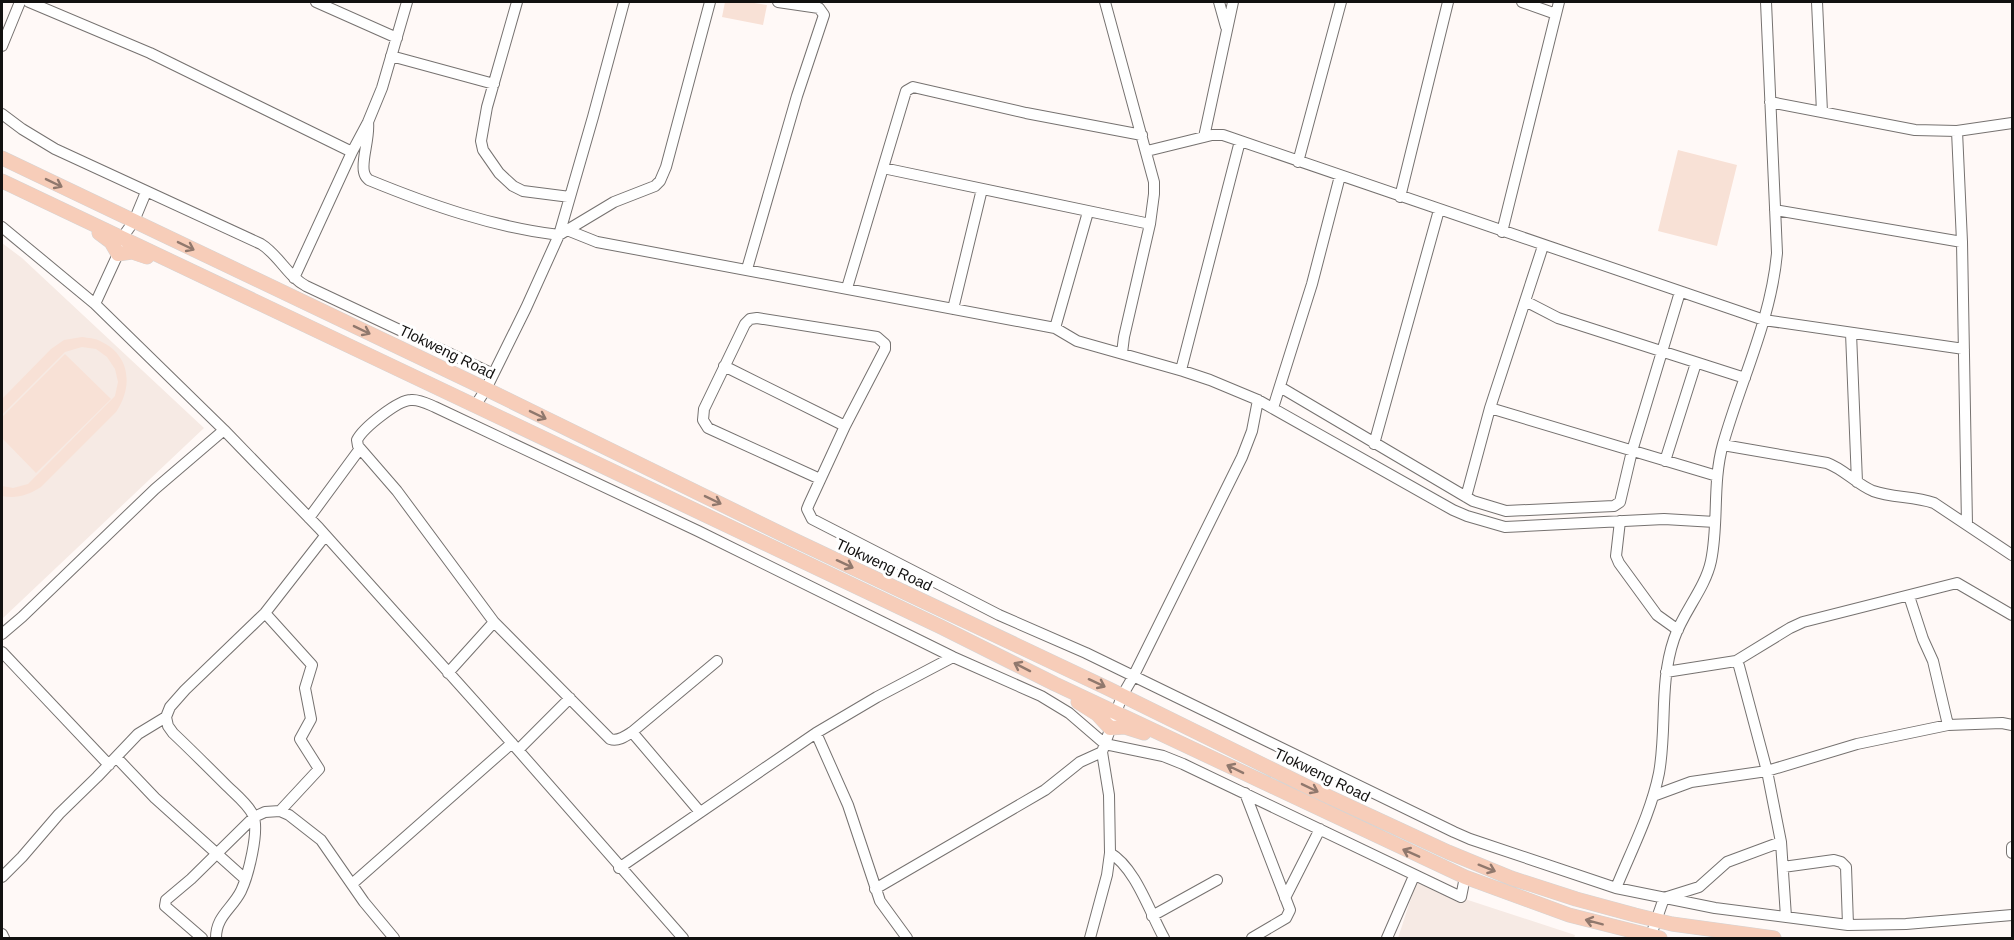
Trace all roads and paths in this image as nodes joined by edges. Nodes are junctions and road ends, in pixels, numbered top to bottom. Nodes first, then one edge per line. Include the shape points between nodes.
1 (20, 2) edge
2 (29, 2) edge
3 (316, 2) edge
4 (407, 2) edge
5 (518, 2) edge
6 (624, 2) edge
7 (710, 2) edge
8 (778, 2) edge
9 (1105, 2) edge
10 (1219, 2) edge
11 (1233, 2) edge
12 (1341, 2) edge
13 (1448, 2) edge
14 (1522, 2) edge
15 (1559, 2) edge
16 (1766, 2) edge
17 (1817, 2) edge
18 (1556, 14) junction
19 (1227, 29) junction
20 (397, 38) junction
21 (2, 46) edge
22 (391, 56) junction
23 (494, 84) junction
24 (1770, 102) junction
25 (1822, 112) junction
26 (2, 114) edge
27 (368, 122) junction
28 (2013, 123) edge
29 (1957, 131) junction
30 (1142, 135) junction
31 (1204, 137) junction
32 (1240, 141) junction
33 (1147, 151) junction
34 (352, 152) junction
35 (2, 158) edge
36 (1298, 162) junction
37 (883, 168) junction
38 (1340, 176) junction
39 (2, 181) edge
40 (982, 189) junction
41 (146, 192) junction
42 (570, 197) junction
43 (1400, 197) junction
44 (1439, 210) junction
45 (1775, 210) junction
46 (66, 212) junction
47 (1088, 212) junction
48 (134, 221) junction
49 (1150, 224) junction
50 (2, 227) edge
51 (563, 232) junction
52 (1502, 232) junction
53 (122, 238) junction
54 (1962, 242) junction
55 (1543, 246) junction
56 (118, 254) junction
57 (180, 266) junction
58 (747, 269) junction
59 (294, 278) junction
60 (847, 288) junction
61 (1680, 292) junction
62 (1525, 301) junction
63 (95, 304) junction
64 (953, 309) junction
65 (1764, 320) junction
66 (1055, 328) junction
67 (1851, 333) junction
68 (1964, 349) junction
69 (1662, 352) junction
70 (1122, 353) junction
71 (1696, 363) junction
72 (724, 366) junction
73 (1180, 370) junction
74 (493, 374) junction
75 (1745, 378) junction
76 (1280, 387) junction
77 (486, 389) junction
78 (1258, 400) junction
79 (475, 406) junction
80 (1273, 408) junction
81 (1490, 408) junction
82 (845, 426) junction
83 (224, 430) junction
84 (1374, 444) junction
85 (1723, 445) junction
86 (359, 450) junction
87 (1632, 451) junction
88 (1665, 461) junction
89 (1717, 476) junction
90 (820, 479) junction
91 (1857, 482) junction
92 (1466, 497) junction
93 (309, 518) junction
94 (1620, 521) junction
95 (1715, 522) junction
96 (1967, 525) junction
97 (325, 536) junction
98 (2013, 555) edge
99 (1909, 596) junction
100 (265, 613) junction
101 (2013, 615) edge
102 (494, 622) junction
103 (1678, 630) junction
104 (2, 634) edge
105 (2, 652) edge
106 (953, 657) junction
107 (717, 661) dead end
108 (1736, 662) junction
109 (1666, 672) junction
110 (448, 673) junction
111 (1133, 677) junction
112 (1055, 684) junction
113 (1122, 696) junction
114 (570, 698) junction
115 (1115, 711) junction
116 (166, 717) junction
117 (1948, 725) junction
118 (2013, 725) edge
119 (1110, 728) junction
120 (632, 732) junction
121 (816, 733) junction
122 (1169, 737) junction
123 (515, 747) junction
124 (1104, 748) junction
125 (112, 761) junction
126 (1767, 771) junction
127 (1245, 793) junction
128 (1653, 796) junction
129 (280, 811) junction
130 (700, 812) junction
131 (254, 817) junction
132 (1320, 829) junction
133 (1781, 842) junction
134 (2013, 847) edge
135 (218, 853) junction
136 (1110, 853) junction
137 (2013, 853) edge
138 (1783, 867) junction
139 (619, 868) junction
140 (1414, 876) junction
141 (2, 877) edge
142 (1465, 877) junction
143 (245, 879) junction
144 (1217, 880) dead end
145 (352, 884) junction
146 (1617, 888) junction
147 (875, 889) junction
148 (1285, 898) junction
149 (1664, 898) junction
150 (2013, 915) edge
151 (1152, 916) junction
152 (1786, 917) junction
153 (1655, 920) junction
154 (1848, 925) junction
155 (2, 933) edge
156 (1653, 938) edge
157 (4, 939) edge
158 (202, 939) edge
159 (216, 939) edge
160 (394, 939) edge
161 (682, 939) edge
162 (906, 939) edge
163 (1090, 939) edge
164 (1164, 939) edge
165 (1252, 939) edge
166 (1387, 939) edge
167 (1774, 939) edge

1 - 21 street
2 - 34 street via 150,53
3 - 20 street
4 - 20 street
5 - 23 street
6 - 42 street
7 - 51 street via 660,181
8 - 58 street via 819,8 824,15
9 - 30 street
10 - 19 street
11 - 19 street
12 - 36 street
13 - 43 street
14 - 18 street
15 - 18 street
16 - 24 street
17 - 25 street
18 - 52 street
19 - 31 street
20 - 22 street
22 - 23 street
22 - 27 street
23 - 42 street via 481,141 489,160 523,191
24 - 25 street
24 - 45 street
25 - 29 street via 1915,130
26 - 41 street via 55,149
27 - 34 street
27 - 51 street via 363,168 369,180 450,211 501,224
28 - 29 street
29 - 54 street
30 - 33 street
30 - 37 street via 911,87 906,91
31 - 32 street via 1217,134
31 - 33 street
32 - 36 street
32 - 73 street
33 - 49 street via 1154,182
34 - 59 street
35 -> 48 main road, Tlokweng Road
36 - 38 street
37 - 40 street
37 - 60 street
38 - 43 street
38 - 76 street
39 - 46 main road
40 - 47 street
40 - 64 street
41 - 48 street
41 - 59 street via 269,249
42 - 51 street
43 - 44 street
44 - 52 street
44 - 84 street
45 - 54 street
45 - 65 street via 1777,253
46 - 53 main road
46 - 56 main road via 107,238
47 - 49 street
47 - 66 street
48 - 53 street
48 -> 77 main road, Tlokweng Road
49 - 70 street
50 - 63 street
51 - 58 street via 597,242
51 - 74 street
52 - 55 street
53 - 56 street
53 - 57 main road
54 - 68 street
55 - 61 street
55 - 62 street
56 - 57 main road via 136,253
56 - 63 street
57 - 79 main road
58 - 60 street
59 - 74 street
60 - 64 street
61 - 65 street
61 - 69 street
62 - 69 street via 1558,318
62 - 81 street
63 - 83 street
64 - 66 street
65 - 67 street
65 - 75 street
66 - 70 street via 1071,339
67 - 68 street
67 - 91 street
68 - 96 street
69 - 71 street
69 - 87 street
70 - 73 street
71 - 75 street
71 - 88 street
72 - 82 street
72 - 82 street via 745,324 753,318 880,339 885,349
72 - 90 street via 704,409 703,420 708,428
73 - 78 street
74 - 77 street
75 - 85 street
76 - 80 street
76 - 84 street
77 - 79 street
77 -> 113 main road, Tlokweng Road
78 - 80 street
78 - 111 street via 1242,457
112 -> 79 main road
80 - 94 street via 1467,516 1506,526
81 - 87 street
81 - 92 street
82 - 90 street
83 - 93 street
83 - 104 street via 155,489
84 - 92 street
85 - 89 street
85 - 91 street via 1827,463
86 - 93 street
86 - 102 street via 397,491
86 - 106 street via 357,440 363,432 396,405 416,400 698,531
87 - 88 street
87 - 92 street via 1620,502 1614,506 1506,511
88 - 89 street
89 - 95 street
90 - 111 street via 807,509 812,519 999,615
91 - 96 street via 1872,491 1934,503
93 - 97 street
94 - 95 street
94 - 103 street via 1616,556 1619,563 1657,615
95 - 103 street via 1711,562
96 - 98 street
97 - 100 street
97 - 110 street
99 - 101 street via 1961,584
99 - 108 street via 1803,622
99 - 117 street via 1933,661
100 - 116 street via 185,690
100 - 129 street via 312,665 305,688 311,719 300,739 319,769
102 - 110 street
102 - 114 street
103 - 109 street
105 - 125 street
106 - 121 street
106 - 124 street via 1054,702
107 - 120 street
108 - 109 street
108 - 126 street
109 - 128 street via 1659,771
110 - 123 street
111 - 113 street
111 - 146 street via 1462,836
112 - 115 main road
112 - 119 main road
113 - 115 street
113 -> 153 main road, Tlokweng Road via 1448,852 1511,878
114 - 120 street via 610,739
114 - 123 street
115 - 119 street
115 - 122 main road
116 - 125 street via 138,734
116 - 131 street via 173,733 237,795
117 - 118 street
117 - 126 street via 1857,744
119 - 122 main road via 1125,727
119 - 124 street
120 - 130 street
121 - 130 street
121 - 147 street via 848,805
142 -> 122 main road
123 - 139 street
123 - 145 street
124 - 127 street via 1163,756
124 - 136 street
124 - 147 street via 1045,790
125 - 135 street
125 - 141 street
126 - 128 street via 1690,782
126 - 133 street
127 - 132 street
127 - 148 street
128 - 146 street
129 - 131 street
129 - 145 street via 321,840
130 - 139 street
131 - 135 street
131 - 143 street via 255,834
132 - 140 street
132 - 148 street
133 - 138 street
133 - 149 street via 1727,862 1699,887
134 - 137 street
135 - 143 street
135 - 158 street via 164,903
136 - 151 street via 1129,869
136 - 163 street
138 - 152 street
138 - 154 street via 1842,863 1846,867
139 - 161 street
140 - 142 street via 1461,897
140 - 166 street
156 -> 142 main road via 1569,915
143 - 159 street via 237,898 222,916
144 - 151 street
145 - 160 street
146 - 149 street
147 - 162 street
148 - 165 street via 1290,910 1286,918
149 - 152 street
149 - 153 street
150 - 154 street
151 - 164 street
152 - 154 street
153 - 156 street
153 - 167 main road, Tlokweng Road
155 - 157 street

